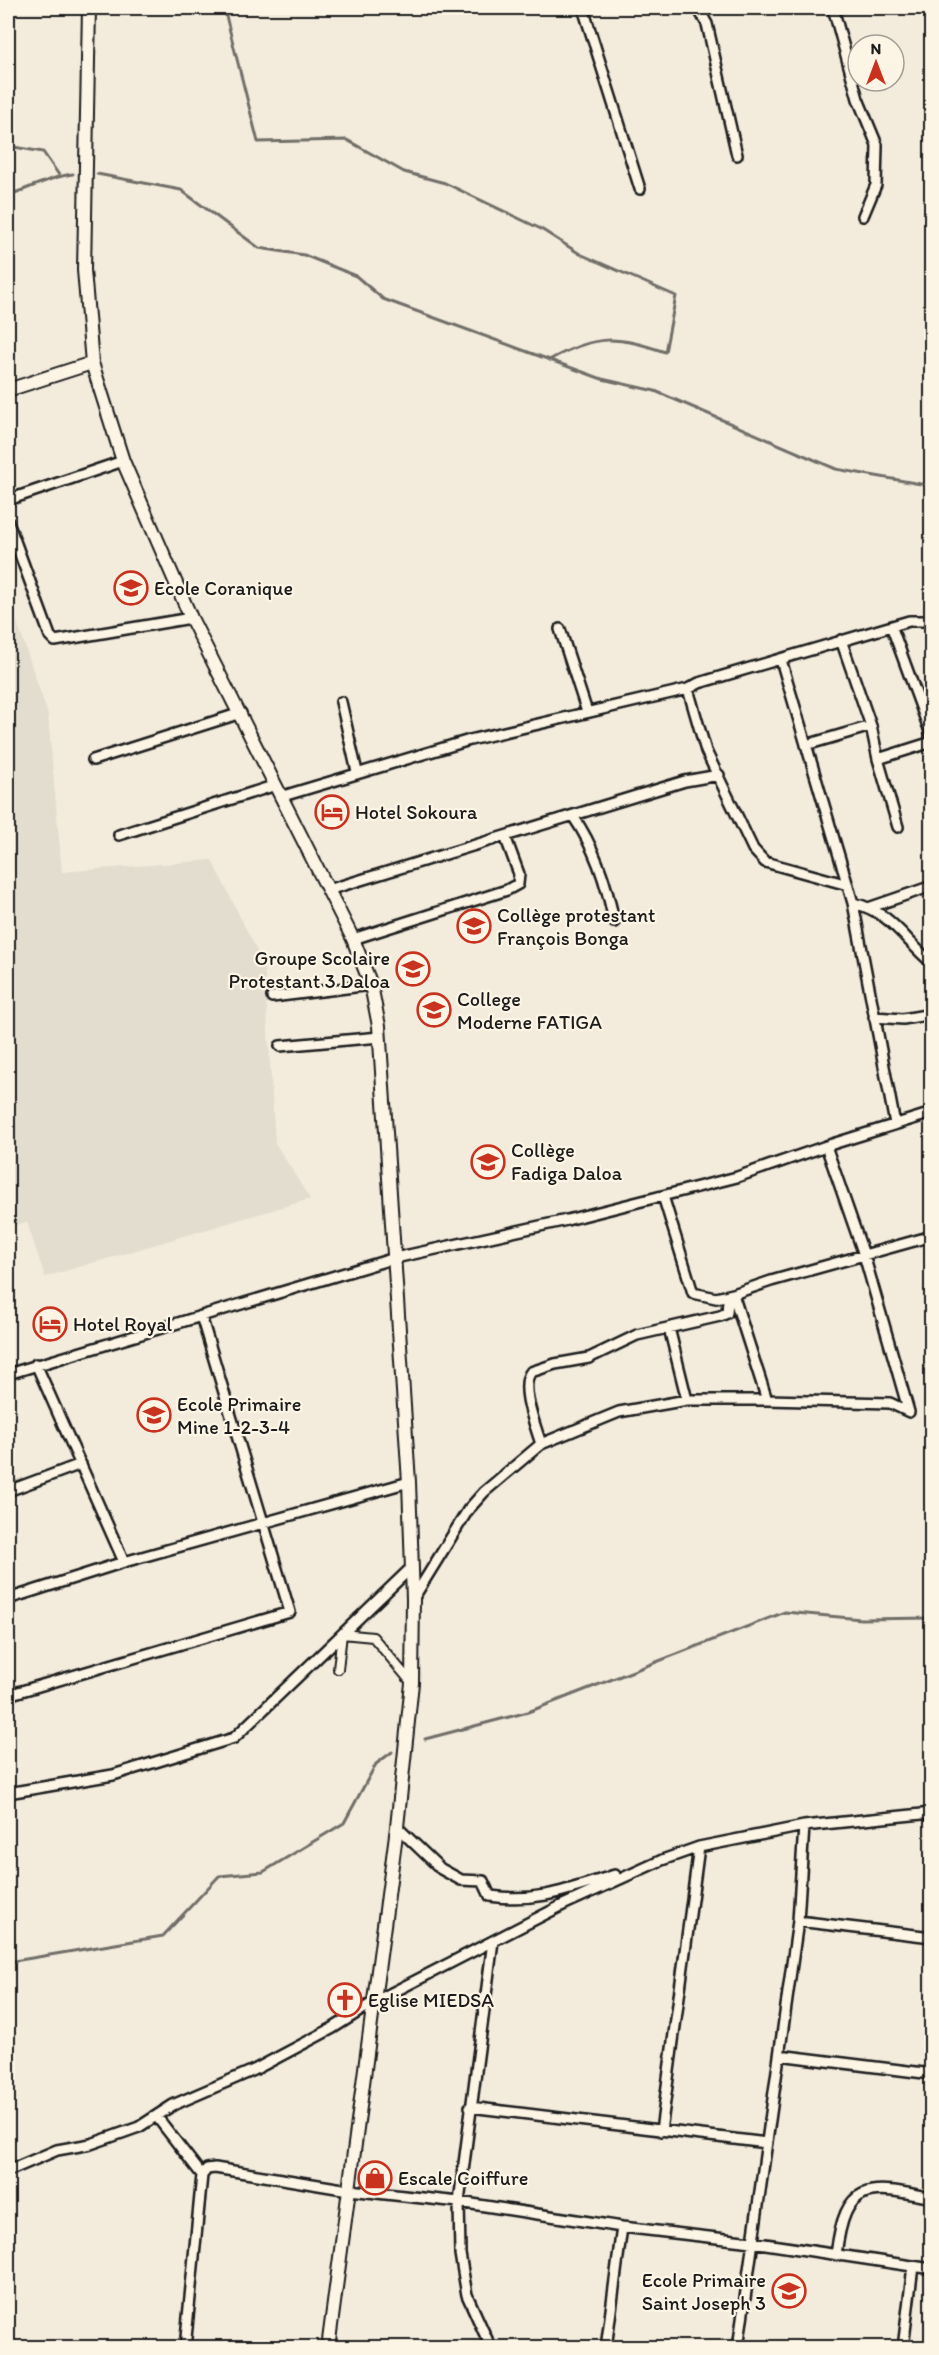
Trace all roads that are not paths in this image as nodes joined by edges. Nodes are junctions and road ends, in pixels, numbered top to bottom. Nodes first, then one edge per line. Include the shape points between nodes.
1 (89, 8) edge
2 (584, 8) edge
3 (698, 8) edge
4 (833, 8) edge
5 (737, 155) dead end
6 (640, 189) dead end
7 (863, 216) dead end
8 (92, 363) junction
9 (8, 390) edge
10 (123, 460) junction
11 (8, 500) edge
12 (8, 522) edge
13 (191, 618) junction
14 (932, 621) edge
15 (892, 628) junction
16 (560, 629) dead end
17 (841, 640) junction
18 (781, 660) junction
19 (688, 689) junction
20 (340, 702) dead end
21 (587, 712) junction
22 (241, 713) junction
23 (871, 726) junction
24 (932, 737) edge
25 (932, 742) edge
26 (806, 745) junction
27 (878, 759) junction
28 (93, 760) dead end
29 (357, 772) junction
30 (720, 775) junction
31 (279, 791) junction
32 (573, 816) junction
33 (898, 827) dead end
34 (119, 835) dead end
35 (505, 836) junction
36 (848, 885) junction
37 (932, 886) edge
38 (328, 890) junction
39 (853, 903) junction
40 (871, 907) junction
41 (614, 922) dead end
42 (353, 939) junction
43 (932, 963) edge
44 (371, 985) junction
45 (272, 997) dead end
46 (932, 1014) edge
47 (874, 1017) junction
48 (380, 1037) junction
49 (280, 1046) dead end
50 (932, 1113) edge
51 (895, 1124) junction
52 (826, 1146) junction
53 (663, 1196) junction
54 (932, 1236) edge
55 (864, 1255) junction
56 (395, 1258) junction
57 (733, 1294) junction
58 (201, 1316) junction
59 (669, 1329) junction
60 (36, 1364) junction
61 (8, 1374) edge
62 (687, 1400) junction
63 (767, 1400) junction
64 (541, 1444) junction
65 (81, 1464) junction
66 (409, 1482) junction
67 (8, 1491) edge
68 (265, 1523) junction
69 (124, 1562) junction
70 (412, 1567) junction
71 (8, 1599) edge
72 (413, 1599) junction
73 (338, 1669) dead end
74 (412, 1683) junction
75 (8, 1695) edge
76 (8, 1793) edge
77 (932, 1813) edge
78 (804, 1826) junction
79 (397, 1827) junction
80 (699, 1847) junction
81 (652, 1864) junction
82 (798, 1921) junction
83 (932, 1937) edge
84 (493, 1941) junction
85 (374, 2002) junction
86 (779, 2055) junction
87 (932, 2074) edge
88 (470, 2107) junction
89 (158, 2117) junction
90 (661, 2131) junction
91 (767, 2143) junction
92 (8, 2171) edge
93 (202, 2175) junction
94 (349, 2190) junction
95 (932, 2198) edge
96 (459, 2202) junction
97 (622, 2227) junction
98 (752, 2242) junction
99 (836, 2255) junction
100 (914, 2266) junction
101 (932, 2269) edge
102 (185, 2348) edge
103 (328, 2348) edge
104 (491, 2348) edge
105 (606, 2348) edge
106 (738, 2348) edge
107 (903, 2348) edge

1 - 8 street via 84,261
2 - 6 street
3 - 5 street via 707,24
4 - 7 street via 858,99 877,145 876,185
8 - 9 street
8 - 10 street
10 - 11 street
10 - 13 street
12 - 13 street via 55,641
13 - 22 street
14 - 15 street via 909,621
15 - 17 street
15 - 24 street
16 - 21 street
17 - 18 street
17 - 23 street
18 - 19 street
18 - 26 street
19 - 21 street
19 - 30 street via 706,751
20 - 29 street
21 - 29 street
22 - 28 street
22 - 31 street
23 - 26 street
23 - 27 street
25 - 27 street
26 - 36 street
27 - 33 street
29 - 31 street
30 - 32 street via 685,780
30 - 36 street via 747,839 765,862
31 - 34 street
31 - 38 street
32 - 35 street
32 - 41 street via 594,850
35 - 38 street
35 - 42 street via 519,874 518,884
36 - 39 street
37 - 40 street
38 - 42 street
39 - 40 street
39 - 47 street
40 - 43 street
42 - 44 street
44 - 45 street
44 - 48 street
46 - 47 street via 903,1019
47 - 51 street
48 - 49 street
48 - 56 street
50 - 51 street
51 - 52 street
52 - 53 street via 737,1177
52 - 55 street
53 - 56 street
53 - 57 street via 693,1293 716,1298
54 - 55 street
55 - 57 street
55 - 63 street via 909,1412 890,1404
56 - 58 street
56 - 66 street
57 - 59 street via 727,1313
57 - 63 street
58 - 60 street
58 - 68 street
59 - 62 street
59 - 64 street via 637,1335 589,1359 531,1372 526,1383 527,1397
60 - 61 street
60 - 65 street
62 - 63 street
62 - 64 street via 619,1412
64 - 72 street via 468,1510
65 - 67 street
65 - 69 street
66 - 68 street
66 - 70 street
68 - 69 street
68 - 75 street via 290,1612
69 - 71 street
70 - 72 street
70 - 76 street via 234,1738 113,1775
72 - 74 street
73 - 74 street via 342,1634 373,1637
74 - 79 street
77 - 78 street
78 - 80 street
78 - 82 street
79 - 81 street via 441,1869 461,1880 483,1881 492,1897 538,1898
79 - 85 street
80 - 81 street
80 - 90 street
81 - 84 street
82 - 83 street
82 - 86 street
84 - 85 street
84 - 88 street
85 - 89 street via 254,2070 173,2104
85 - 94 street
86 - 87 street
86 - 91 street
88 - 90 street
88 - 96 street
89 - 92 street via 103,2141 57,2150
89 - 93 street
90 - 91 street
91 - 98 street
93 - 94 street via 215,2168
93 - 102 street
94 - 96 street
94 - 103 street
95 - 99 street via 876,2188 866,2192 845,2212
96 - 97 street
96 - 104 street via 460,2254 467,2295
97 - 98 street
97 - 105 street
98 - 99 street
98 - 106 street
99 - 100 street
100 - 101 street
100 - 107 street

